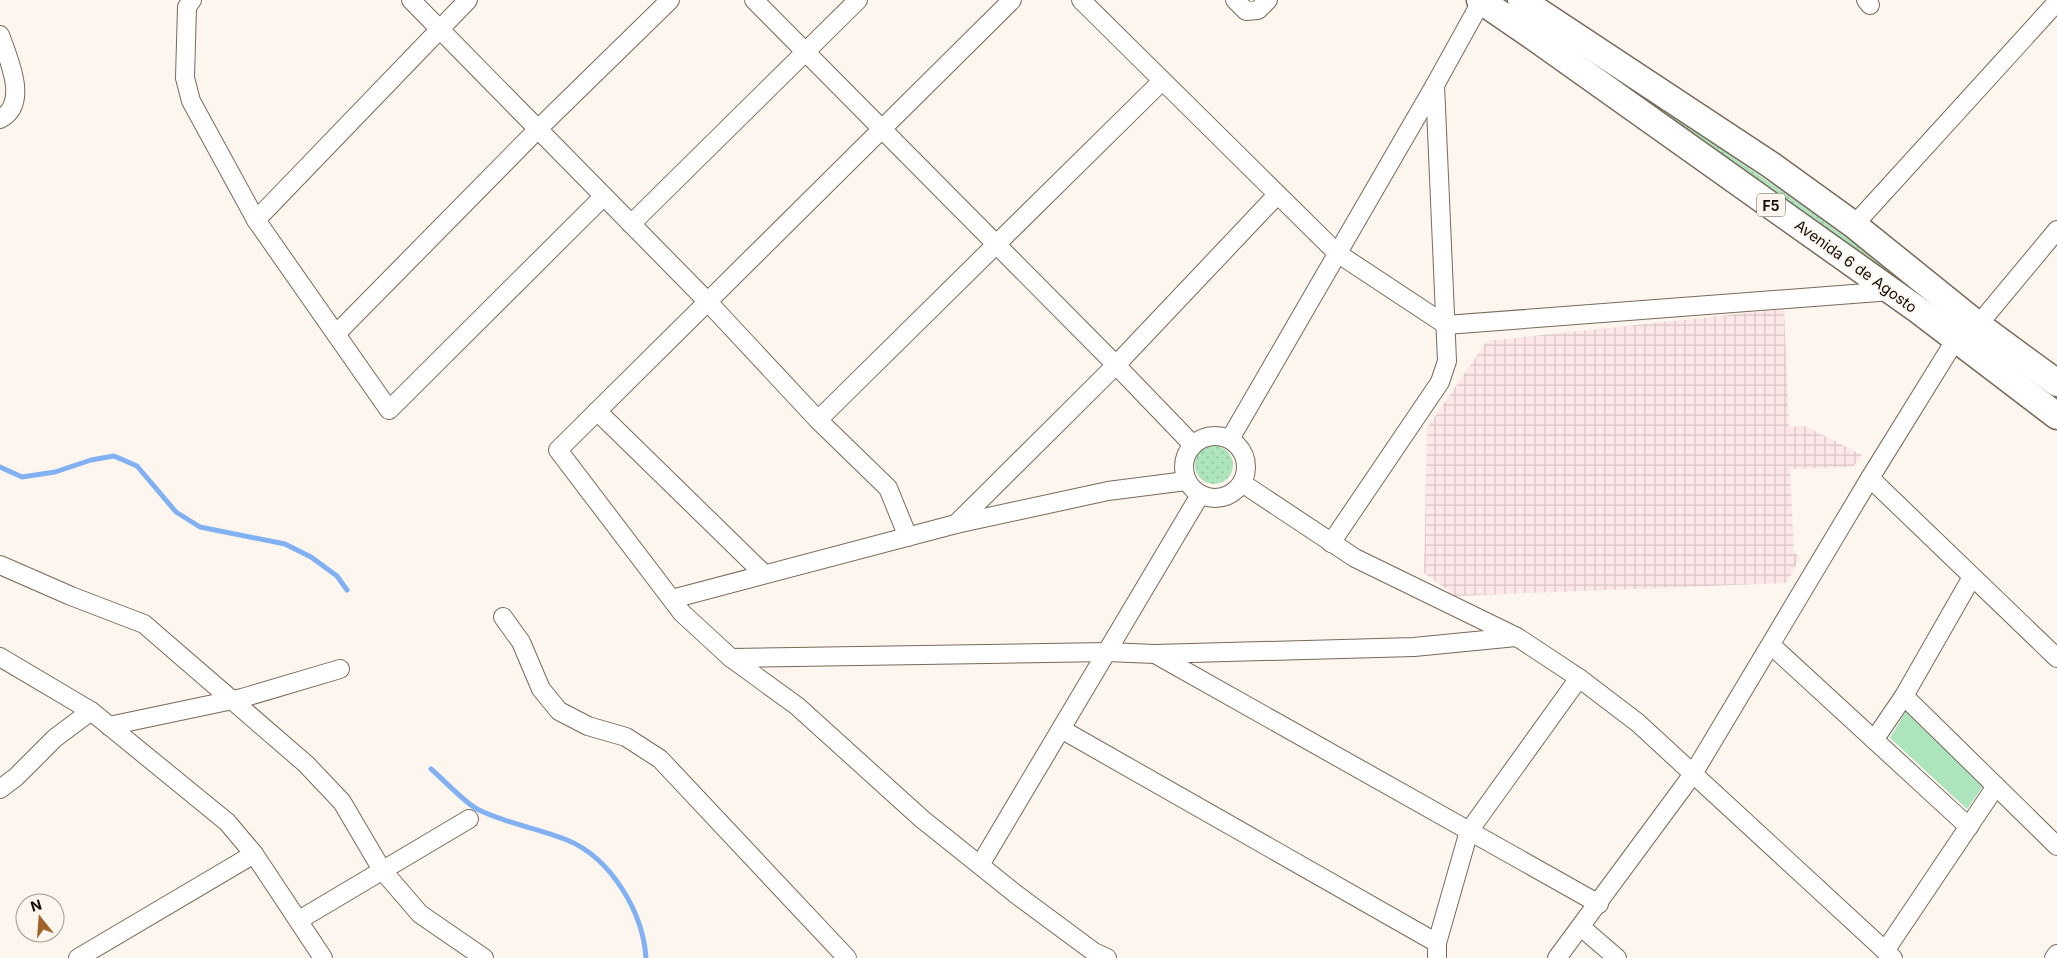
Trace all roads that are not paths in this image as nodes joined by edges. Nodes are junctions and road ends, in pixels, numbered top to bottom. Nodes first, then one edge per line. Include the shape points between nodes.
1 (192, 0) edge
2 (411, 0) edge
3 (468, 0) edge
4 (670, 0) edge
5 (754, 0) edge
6 (858, 0) edge
7 (1012, 0) edge
8 (1081, 0) edge
9 (1235, 0) edge
10 (1268, 0) edge
11 (1481, 0) edge
12 (1521, 0) edge
13 (2057, 2) edge
14 (439, 29) junction
15 (0, 35) edge
16 (806, 52) junction
17 (1162, 81) junction
18 (1436, 85) junction
19 (0, 119) edge
20 (538, 129) junction
21 (882, 129) junction
22 (1277, 195) junction
23 (604, 196) junction
24 (256, 220) junction
25 (631, 224) junction
26 (1854, 225) junction
27 (2057, 230) edge
28 (996, 244) junction
29 (1337, 254) junction
30 (1892, 292) junction
31 (708, 302) junction
32 (1446, 325) junction
33 (1978, 325) junction
34 (336, 334) junction
35 (1956, 339) junction
36 (1116, 365) junction
37 (2057, 383) edge
38 (597, 411) junction
39 (2057, 416) edge
40 (818, 420) junction
41 (1230, 439) junction
42 (1192, 444) junction
43 (1870, 478) junction
44 (1186, 481) junction
45 (1242, 482) junction
46 (1200, 495) junction
47 (956, 524) junction
48 (908, 537) junction
49 (1331, 543) junction
50 (0, 564) edge
51 (764, 574) junction
52 (1972, 576) junction
53 (672, 599) junction
54 (503, 617) dead end
55 (1517, 637) junction
56 (1770, 644) junction
57 (1106, 652) junction
58 (1155, 654) junction
59 (0, 657) edge
60 (731, 658) junction
61 (2057, 658) edge
62 (340, 669) dead end
63 (1579, 678) junction
64 (1904, 696) junction
65 (233, 700) junction
66 (91, 711) junction
67 (108, 726) junction
68 (1061, 729) junction
69 (1874, 740) junction
70 (1693, 774) junction
71 (1996, 786) junction
72 (0, 789) edge
73 (469, 819) dead end
74 (1969, 826) junction
75 (1468, 830) junction
76 (2057, 846) edge
77 (254, 854) junction
78 (980, 865) junction
79 (382, 870) junction
80 (1598, 904) junction
81 (299, 920) junction
82 (1581, 927) junction
83 (1437, 951) edge
84 (2057, 954) edge
85 (1889, 955) edge
86 (78, 958) edge
87 (323, 958) edge
88 (484, 958) edge
89 (847, 958) edge
90 (1107, 958) edge
91 (1557, 958) edge
92 (1618, 958) edge
93 (2054, 958) edge

1 - 24 street via 187,7 185,78 191,101
2 - 14 street
3 - 14 street
4 - 20 street
5 - 16 street
6 - 16 street
7 - 21 street
8 - 17 street
9 - 10 street via 1246,11 1258,10
11 - 18 street
11 - 30 highway, Avenida 6 de Agosto / F5
12 - 26 highway, Avenida 6 de Agosto / F5 via 1771,165
13 - 26 street
14 - 20 street
14 - 24 street
15 - 19 street via 16,91 12,107
16 - 21 street
16 - 25 street
17 - 22 street
17 - 28 street
18 - 29 street
18 - 32 street
20 - 23 street
20 - 34 street
21 - 28 street
21 - 31 street
22 - 29 street
22 - 36 street
23 - 25 street
23 - 34 street via 389,410
24 - 34 street
25 - 31 street
26 - 33 highway, Avenida 6 de Agosto / F5
27 - 33 street
28 - 36 street
28 - 40 street
29 - 32 street
29 - 41 street
30 - 32 street
30 - 35 highway, Avenida 6 de Agosto / F5
31 - 38 street
31 - 40 street
32 - 49 street via 1447,360 1440,382
33 - 35 street
33 - 37 highway, Avenida 6 de Agosto / F5
35 - 39 highway, Avenida 6 de Agosto / F5
35 - 43 street
36 - 42 street
36 - 47 street
38 - 51 street
38 - 53 street via 558,450
40 - 48 street via 888,488
41 - 42 street via 1210,436
41 - 45 street via 1244,453 1246,473
42 - 44 street via 1184,462
43 - 52 street
43 - 56 street
44 - 46 street
44 - 47 street via 1108,491
45 - 46 street via 1228,496 1209,498
45 - 49 street
46 - 57 street
47 - 48 street
48 - 51 street
49 - 55 street via 1355,558
50 - 65 street via 144,624
51 - 53 street
52 - 61 street
52 - 64 street
53 - 60 street via 682,613
54 - 89 street via 521,642 541,689 559,711 588,726 626,737 660,759
55 - 58 street via 1414,647
55 - 63 street
56 - 69 street
56 - 70 street
57 - 58 street
57 - 60 street
57 - 68 street
58 - 75 street
59 - 66 street
60 - 78 street via 797,706 922,818
62 - 65 street
63 - 70 street via 1638,723
63 - 75 street
64 - 69 street
64 - 71 street
65 - 67 street
65 - 79 street via 306,764 342,802
66 - 67 street
66 - 72 street via 55,738
67 - 77 street via 227,822
68 - 78 street
68 - 83 street
69 - 74 street
70 - 80 street
70 - 85 street
71 - 74 street
71 - 76 street
73 - 79 street
74 - 85 street
75 - 80 street
75 - 83 street
77 - 81 street
77 - 86 street
78 - 90 street via 1094,952
79 - 81 street
79 - 88 street via 420,914
80 - 82 street
81 - 87 street
82 - 91 street
82 - 92 street
84 - 93 street

